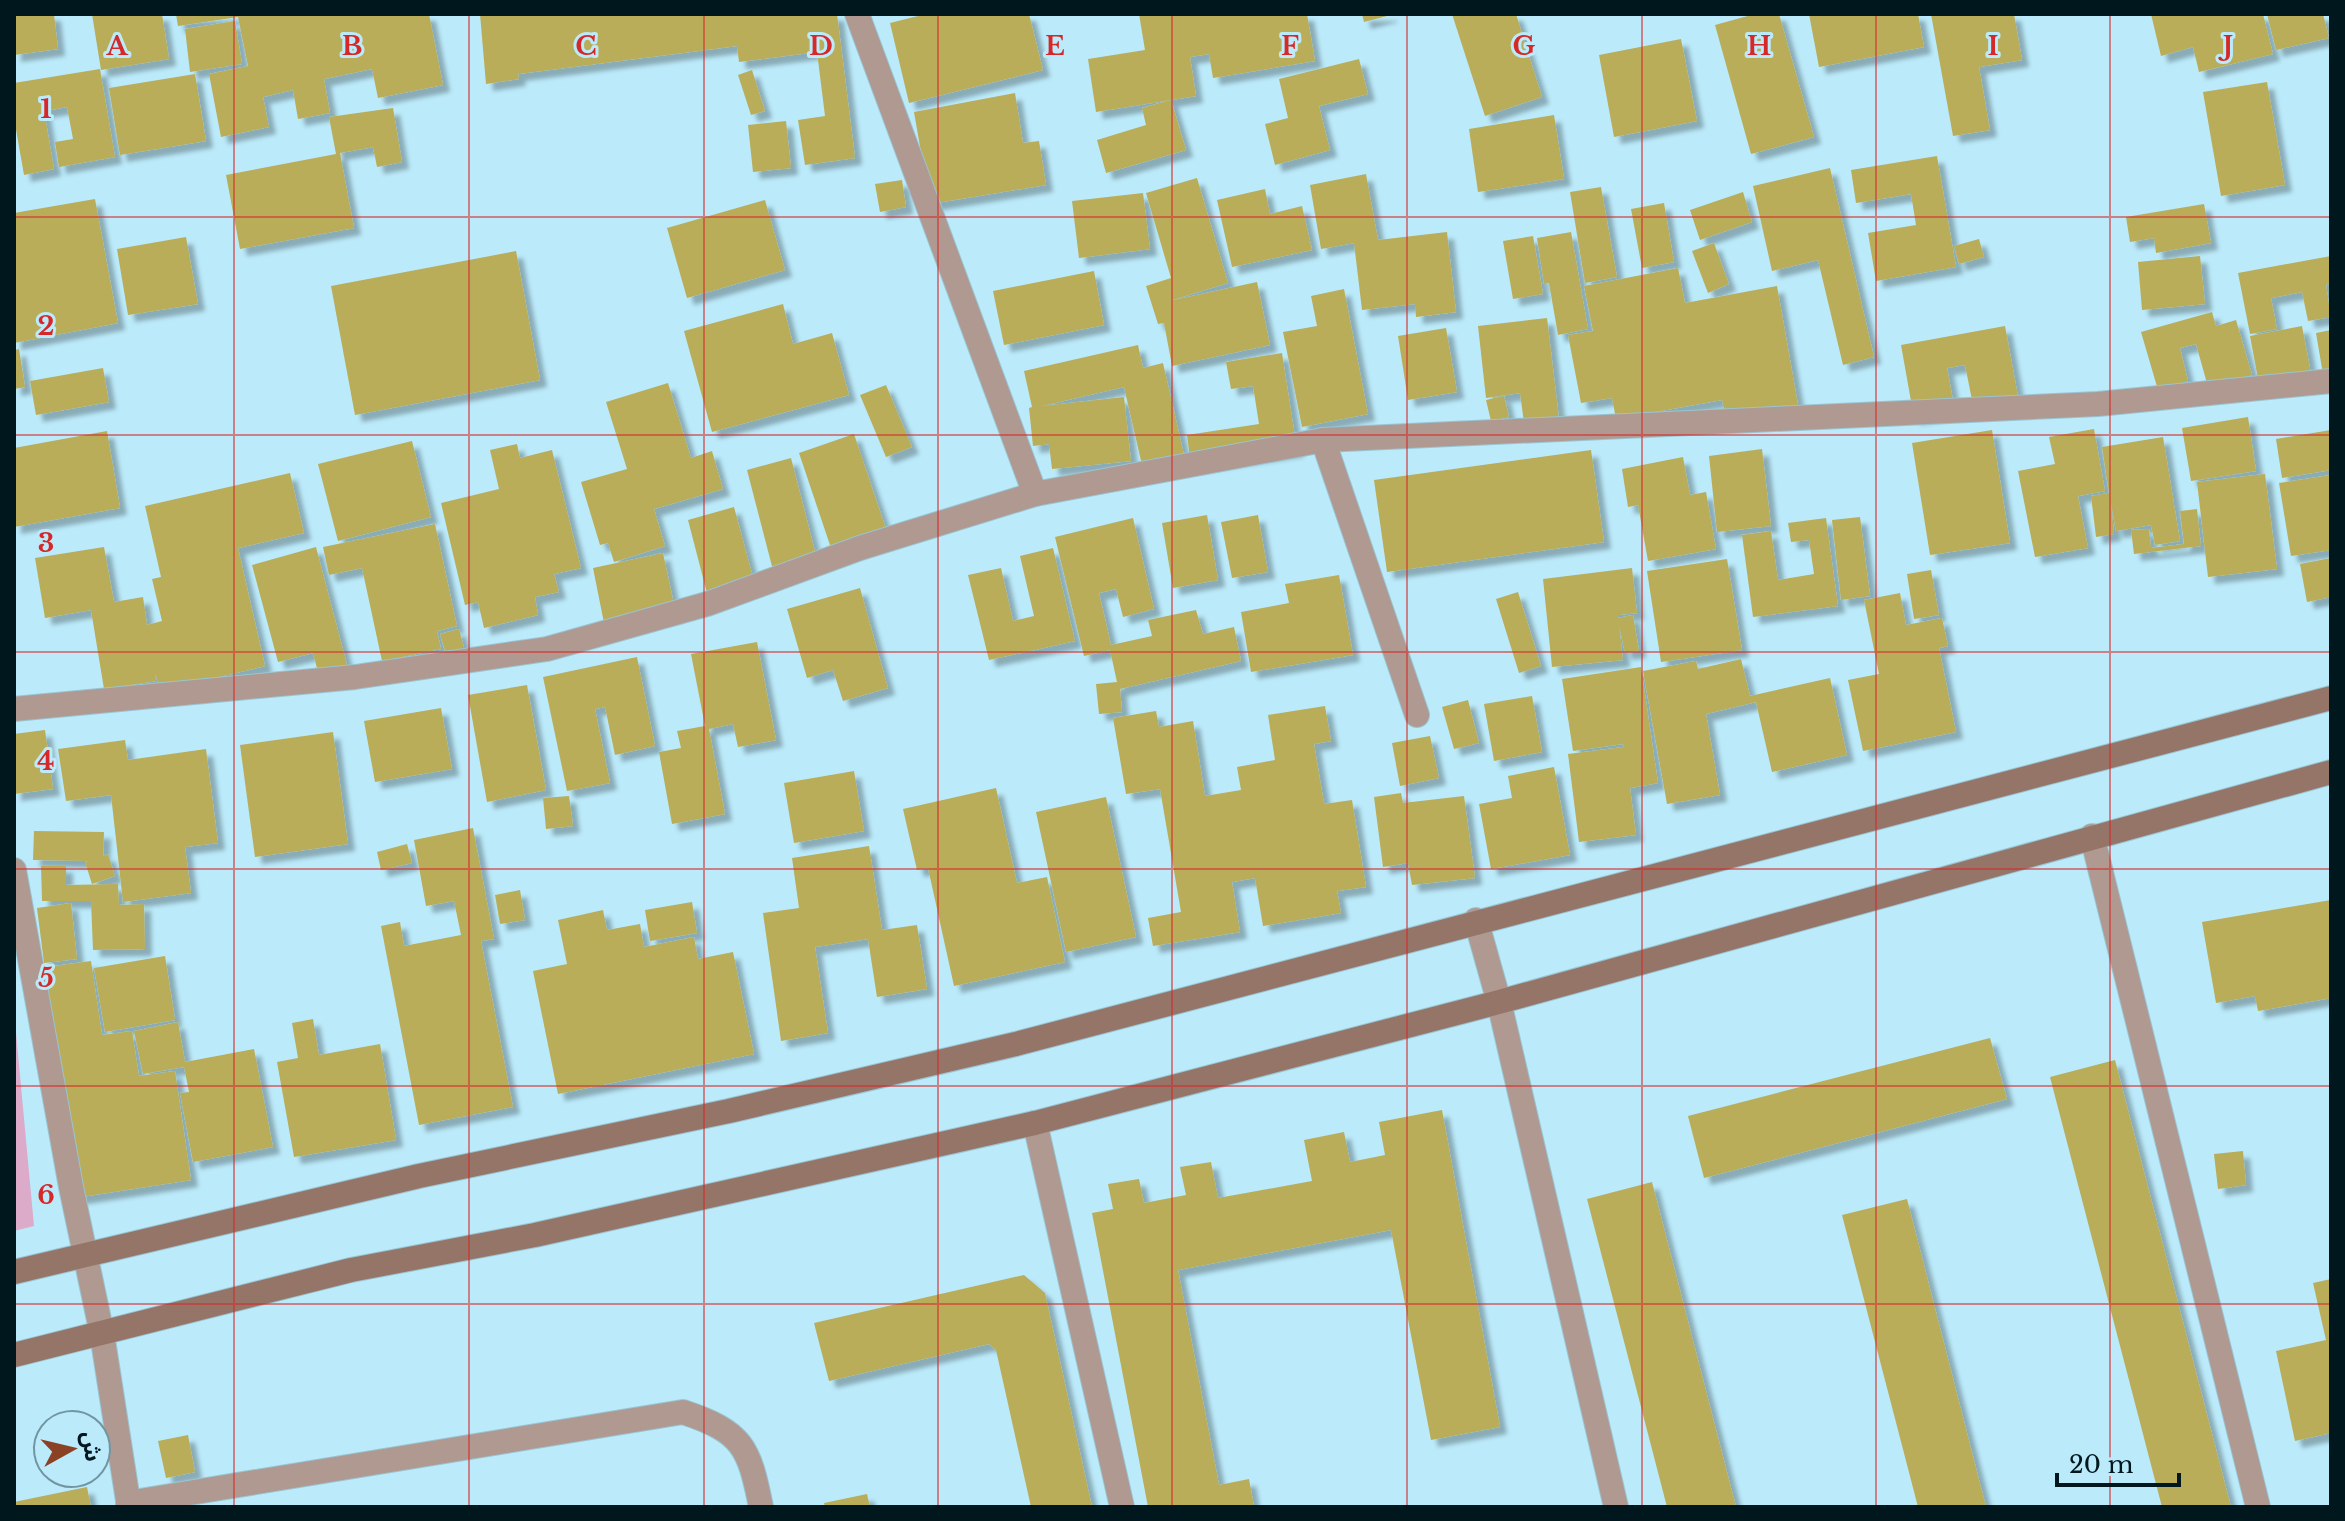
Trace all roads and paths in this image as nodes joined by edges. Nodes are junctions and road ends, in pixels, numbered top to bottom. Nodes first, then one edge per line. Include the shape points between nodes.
1 (857, 14) edge
2 (2331, 381) edge
3 (1323, 440) junction
4 (1035, 494) junction
5 (2331, 698) edge
6 (14, 709) edge
7 (1417, 715) dead end
8 (2331, 772) edge
9 (2092, 836) junction
10 (14, 870) edge
11 (1476, 920) junction
12 (1499, 1002) junction
13 (1035, 1123) junction
14 (84, 1254) junction
15 (14, 1272) edge
16 (102, 1334) junction
17 (14, 1355) edge
18 (129, 1505) edge
19 (761, 1507) edge
20 (1122, 1507) edge
21 (1616, 1507) edge
22 (2258, 1507) edge

1 - 4 street
2 - 3 street via 2098,404
3 - 4 street
3 - 7 street
4 - 6 street via 860,548 707,604 547,649 355,677
5 - 11 street
8 - 9 street
9 - 12 street
9 - 22 street
10 - 14 street
11 - 12 street
11 - 14 street via 1016,1044
12 - 13 street
12 - 21 street
13 - 16 street via 535,1235 351,1270
13 - 20 street
14 - 15 street
14 - 16 street
16 - 17 street
16 - 18 street
18 - 19 street via 683,1412 735,1434 753,1467

